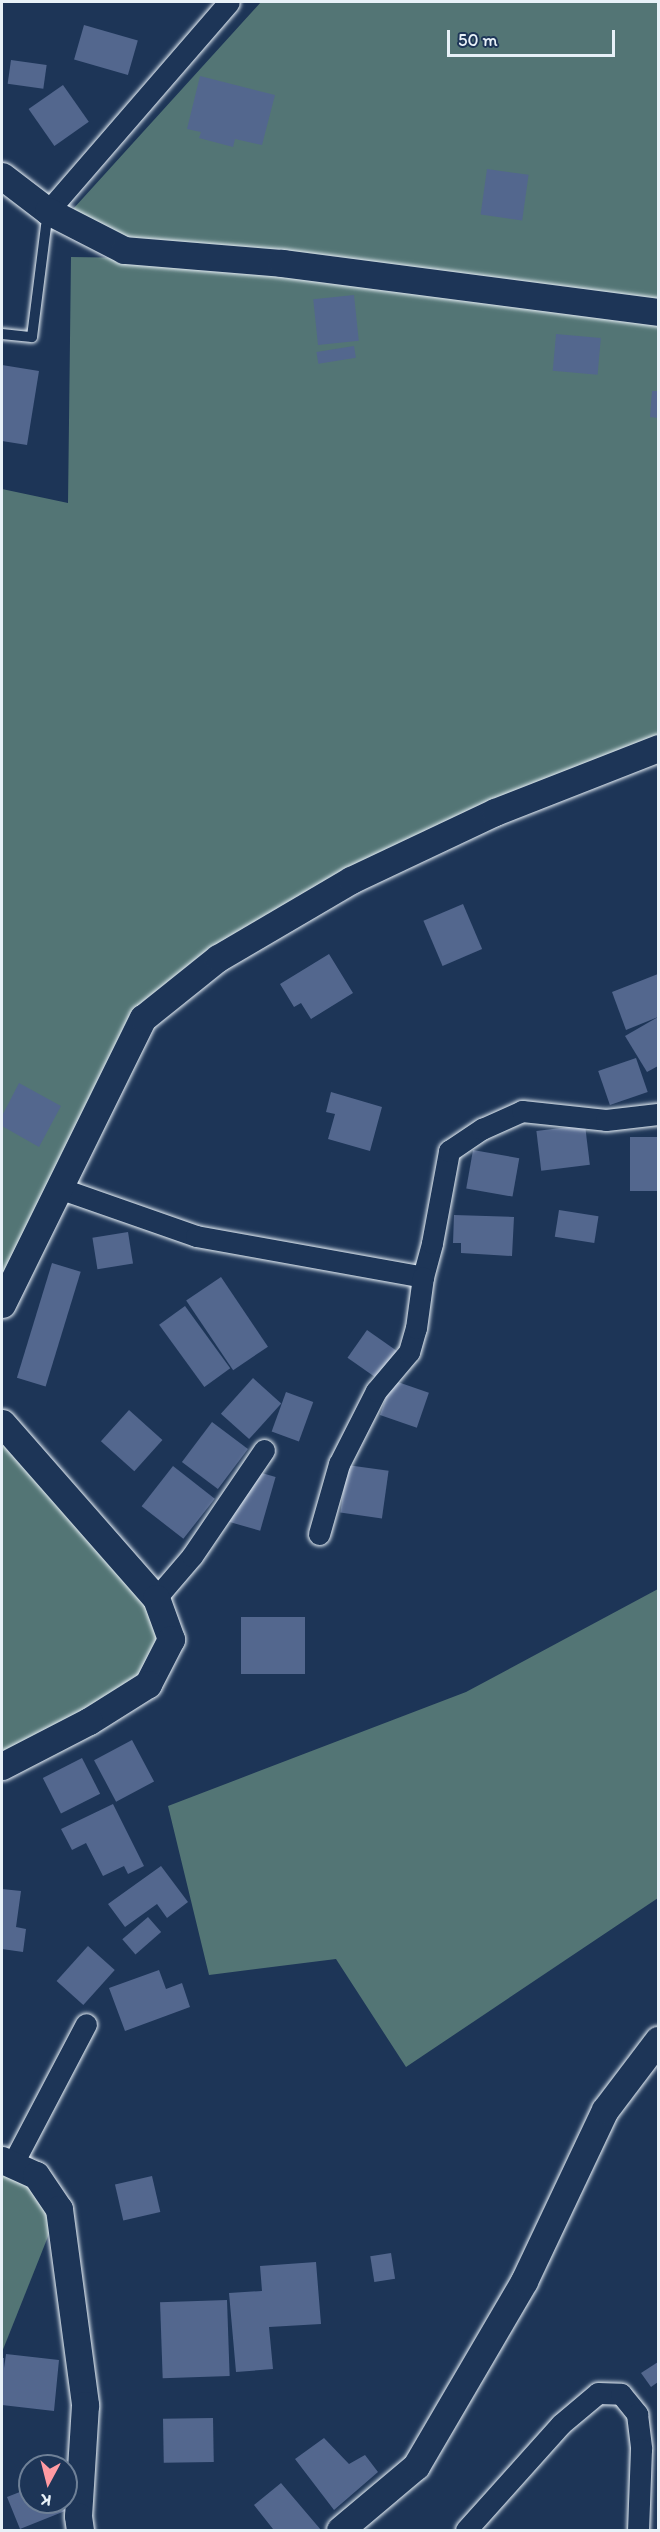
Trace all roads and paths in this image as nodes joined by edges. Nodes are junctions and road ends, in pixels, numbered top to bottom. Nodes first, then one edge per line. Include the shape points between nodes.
1 (229, 2) edge
2 (2, 177) edge
3 (48, 211) junction
4 (658, 312) edge
5 (2, 334) edge
6 (658, 748) edge
7 (658, 1114) edge
8 (59, 1188) junction
9 (423, 1277) junction
10 (2, 1304) edge
11 (2, 1423) edge
12 (264, 1450) dead end
13 (319, 1534) dead end
14 (156, 1598) junction
15 (2, 1766) edge
16 (86, 2024) dead end
17 (658, 2040) edge
18 (7, 2163) edge
19 (80, 2530) edge
20 (340, 2530) edge
21 (466, 2530) edge
22 (638, 2530) edge

1 - 3 street
2 - 3 street
3 - 4 street via 124,250 294,264
3 - 5 lane via 32,338
6 - 8 street via 495,812 351,880 218,958 143,1018
7 - 9 street via 606,1120 522,1111 449,1150
8 - 9 street via 196,1236
8 - 10 street
9 - 13 street via 409,1352 376,1390 339,1464
11 - 14 street
12 - 14 street via 192,1556
14 - 15 street via 171,1640 148,1684 89,1721
16 - 18 street
17 - 20 street via 605,2110 524,2281 416,2466
18 - 19 street via 36,2175 59,2209 85,2405
21 - 22 street via 561,2424 598,2393 621,2394 637,2414 641,2449

